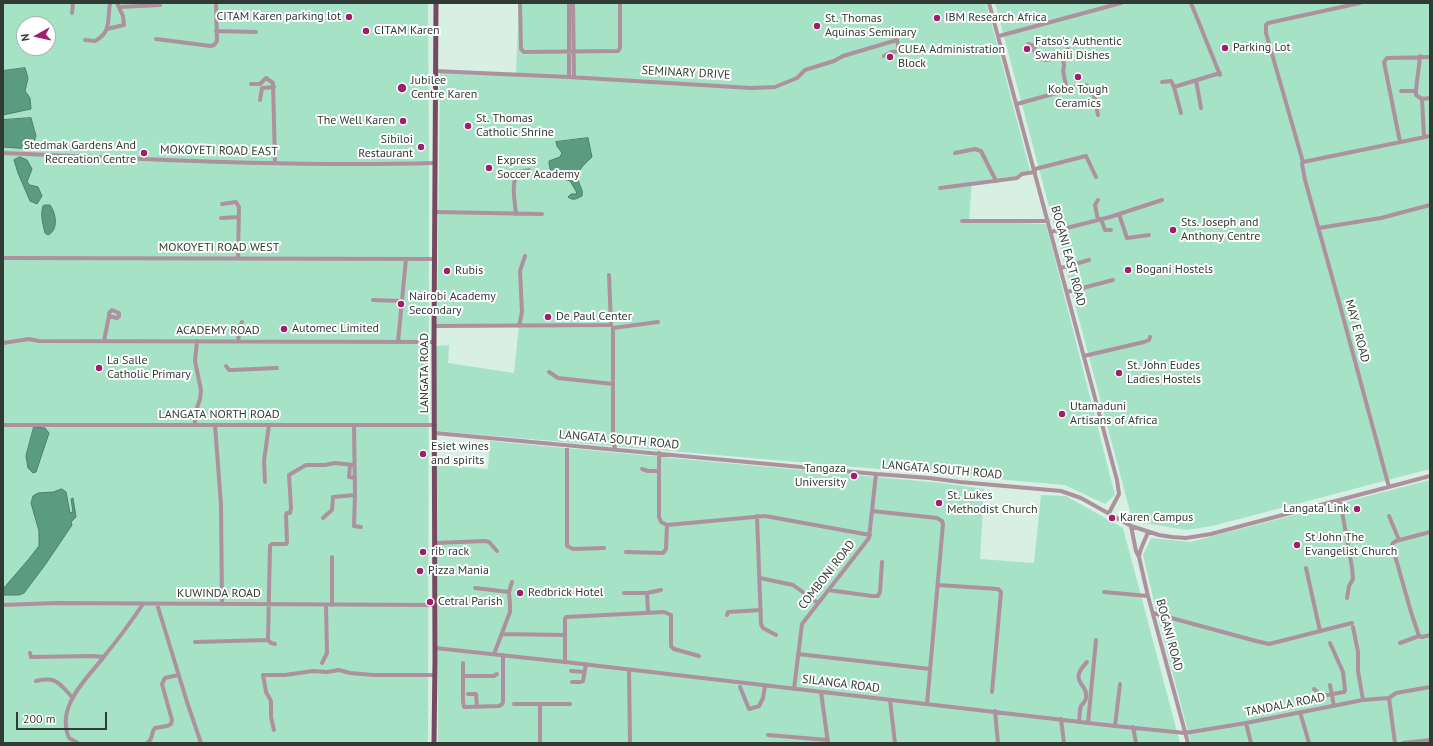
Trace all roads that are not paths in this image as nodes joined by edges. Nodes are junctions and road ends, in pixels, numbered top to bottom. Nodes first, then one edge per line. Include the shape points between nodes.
1 (73, 3) edge
2 (110, 3) edge
3 (216, 3) edge
4 (436, 3) edge
5 (520, 3) edge
6 (569, 3) edge
7 (573, 3) edge
8 (620, 3) edge
9 (990, 3) edge
10 (1121, 3) edge
11 (1191, 3) edge
12 (1360, 3) edge
13 (118, 5) edge
14 (160, 5) dead end
15 (72, 13) dead end
16 (107, 29) junction
17 (216, 31) junction
18 (256, 32) dead end
19 (999, 36) junction
20 (156, 39) dead end
21 (85, 40) dead end
22 (1028, 44) dead end
23 (1068, 49) dead end
24 (571, 51) junction
25 (884, 56) dead end
26 (1420, 56) junction
27 (1430, 56) edge
28 (1063, 58) junction
29 (435, 71) junction
30 (571, 77) junction
31 (1196, 80) junction
32 (1162, 82) dead end
33 (251, 84) dead end
34 (274, 87) junction
35 (1174, 87) junction
36 (1067, 90) junction
37 (1401, 91) dead end
38 (1416, 91) junction
39 (1430, 98) edge
40 (1422, 99) junction
41 (260, 100) dead end
42 (1017, 104) junction
43 (1201, 108) dead end
44 (1181, 113) dead end
45 (1098, 115) dead end
46 (1430, 136) edge
47 (1424, 137) junction
48 (1400, 142) junction
49 (3, 153) edge
50 (955, 153) dead end
51 (1303, 162) junction
52 (275, 163) junction
53 (435, 163) junction
54 (529, 170) dead end
55 (1035, 171) junction
56 (1096, 177) dead end
57 (996, 181) junction
58 (940, 188) dead end
59 (1098, 200) dead end
60 (1162, 200) dead end
61 (222, 204) dead end
62 (1430, 205) edge
63 (435, 212) junction
64 (516, 214) junction
65 (542, 214) dead end
66 (1118, 214) junction
67 (239, 217) junction
68 (221, 218) dead end
69 (1099, 220) junction
70 (962, 221) dead end
71 (1048, 221) junction
72 (1319, 228) junction
73 (1104, 229) junction
74 (1111, 230) dead end
75 (1099, 231) dead end
76 (1051, 232) junction
77 (1150, 235) dead end
78 (525, 256) dead end
79 (3, 258) edge
80 (238, 258) junction
81 (406, 258) junction
82 (435, 259) junction
83 (1089, 260) dead end
84 (1061, 268) junction
85 (609, 275) dead end
86 (1113, 280) dead end
87 (1067, 292) junction
88 (373, 300) dead end
89 (402, 301) junction
90 (109, 316) dead end
91 (242, 322) dead end
92 (658, 322) dead end
93 (435, 326) junction
94 (519, 326) junction
95 (1150, 337) dead end
96 (104, 341) junction
97 (197, 341) junction
98 (238, 341) junction
99 (398, 342) junction
100 (434, 342) junction
101 (3, 343) edge
102 (1084, 356) junction
103 (226, 366) dead end
104 (277, 368) dead end
105 (549, 372) dead end
106 (613, 384) junction
107 (195, 425) junction
108 (215, 425) junction
109 (269, 425) junction
110 (354, 425) junction
111 (435, 425) junction
112 (3, 426) edge
113 (435, 433) junction
114 (567, 446) junction
115 (615, 449) junction
116 (659, 453) junction
117 (352, 465) junction
118 (642, 469) dead end
119 (659, 471) junction
120 (876, 474) junction
121 (1430, 476) edge
122 (265, 482) dead end
123 (1389, 487) junction
124 (355, 495) junction
125 (1340, 500) junction
126 (872, 511) junction
127 (1109, 513) junction
128 (757, 516) junction
129 (1389, 516) dead end
130 (323, 518) dead end
131 (666, 525) junction
132 (1131, 526) junction
133 (361, 527) dead end
134 (1148, 532) junction
135 (1430, 532) edge
136 (870, 535) junction
137 (1398, 540) junction
138 (435, 543) junction
139 (604, 548) dead end
140 (497, 551) dead end
141 (626, 552) dead end
142 (332, 557) dead end
143 (1139, 557) junction
144 (882, 562) dead end
145 (1306, 568) dead end
146 (760, 578) junction
147 (512, 582) dead end
148 (938, 585) junction
149 (475, 588) dead end
150 (661, 590) dead end
151 (828, 590) junction
152 (509, 592) junction
153 (1104, 592) dead end
154 (624, 593) dead end
155 (647, 593) junction
156 (1148, 596) junction
157 (1347, 598) dead end
158 (818, 603) junction
159 (143, 604) junction
160 (157, 604) junction
161 (222, 604) junction
162 (3, 605) edge
163 (269, 605) junction
164 (326, 605) junction
165 (332, 605) junction
166 (435, 605) junction
167 (761, 610) junction
168 (648, 612) junction
169 (1153, 613) junction
170 (727, 615) dead end
171 (1320, 631) junction
172 (502, 634) junction
173 (565, 635) junction
174 (1430, 635) edge
175 (776, 636) dead end
176 (1419, 636) junction
177 (268, 640) junction
178 (1096, 640) dead end
179 (195, 642) dead end
180 (1330, 643) dead end
181 (1400, 643) dead end
182 (275, 644) dead end
183 (435, 648) junction
184 (30, 653) dead end
185 (494, 654) junction
186 (798, 654) junction
187 (503, 655) junction
188 (699, 656) dead end
189 (104, 657) junction
190 (565, 662) junction
191 (1087, 662) dead end
192 (322, 663) dead end
193 (463, 663) dead end
194 (586, 664) junction
195 (930, 669) junction
196 (630, 670) junction
197 (572, 671) dead end
198 (585, 672) junction
199 (497, 674) dead end
200 (178, 675) junction
201 (435, 675) junction
202 (463, 676) junction
203 (36, 681) dead end
204 (572, 682) dead end
205 (1120, 684) dead end
206 (1330, 685) dead end
207 (765, 686) junction
208 (740, 687) dead end
209 (1430, 687) edge
210 (794, 689) junction
211 (1314, 689) dead end
212 (821, 692) junction
213 (992, 692) dead end
214 (468, 694) dead end
215 (1332, 694) junction
216 (73, 698) junction
217 (1389, 698) junction
218 (890, 700) junction
219 (1363, 700) junction
220 (514, 704) dead end
221 (570, 704) dead end
222 (927, 704) junction
223 (540, 705) junction
224 (1334, 706) junction
225 (477, 707) junction
226 (995, 712) junction
227 (1300, 712) junction
228 (1061, 719) junction
229 (1079, 722) junction
230 (1088, 723) junction
231 (1246, 723) junction
232 (1115, 726) junction
233 (1134, 727) junction
234 (274, 730) dead end
235 (1186, 732) junction
236 (768, 735) dead end
237 (1430, 740) edge
238 (828, 742) edge
239 (78, 743) edge
240 (147, 743) edge
241 (201, 743) edge
242 (434, 743) edge
243 (540, 743) edge
244 (630, 743) edge
245 (895, 743) edge
246 (998, 743) edge
247 (1064, 743) edge
248 (1136, 743) edge
249 (1188, 743) edge
250 (1251, 743) edge
251 (1309, 743) edge
252 (1395, 743) edge
253 (1403, 743) edge

1 - 15 street
2 - 16 street
3 - 17 street
4 - 29 main road, LANGATA ROAD
5 - 24 street via 522,51
6 - 24 street
7 - 24 street
8 - 24 street via 619,49
9 - 19 street, BOGANI EAST ROAD
10 - 19 street
11 - 31 street via 1220,74
12 - 51 street, MAY E ROAD via 1266,25 1266,33
13 - 14 street
13 - 16 street via 124,25
16 - 21 street via 106,34 97,40
17 - 18 street
17 - 20 street via 216,43 211,46
19 - 42 street, BOGANI EAST ROAD
22 - 28 street via 1035,46 1036,57 1042,60
23 - 28 street
24 - 30 street
25 - 30 street, SEMINARY DRIVE via 899,51 897,40 805,70 797,78 775,87 751,88
26 - 27 street
26 - 38 street
26 - 48 street via 1387,58 1384,62
28 - 36 street
29 - 30 street, SEMINARY DRIVE
29 - 53 main road, LANGATA ROAD
31 - 35 street
31 - 43 street
32 - 35 street via 1171,80
33 - 34 street via 260,84 267,78
34 - 41 street via 262,88
34 - 52 street
35 - 44 street
36 - 42 street
36 - 45 street via 1086,85 1094,95
37 - 38 street
38 - 40 street via 1416,95
39 - 40 street
40 - 47 street
42 - 55 street, BOGANI EAST ROAD
46 - 47 street
47 - 48 street
48 - 51 street
49 - 52 street, MOKOYETI ROAD EAST
50 - 57 street via 975,148 981,151
51 - 72 street, MAY E ROAD via 1305,180
52 - 53 street, MOKOYETI ROAD EAST
53 - 63 main road, LANGATA ROAD
54 - 64 street via 516,175
55 - 56 street via 1086,156
55 - 57 street via 1017,178
55 - 71 street, BOGANI EAST ROAD
57 - 58 street
59 - 69 street via 1096,205
60 - 66 street
61 - 67 street via 237,202
62 - 72 street via 1381,218
63 - 64 street
63 - 82 main road, LANGATA ROAD
64 - 65 street
66 - 69 street
66 - 77 street via 1127,238
67 - 68 street
67 - 80 street
69 - 73 street
69 - 76 street
70 - 71 street
71 - 76 street, BOGANI EAST ROAD
72 - 123 street, MAY E ROAD
73 - 74 street
73 - 75 street
76 - 84 street, BOGANI EAST ROAD
78 - 94 street via 520,271 522,312
79 - 80 street, MOKOYETI ROAD WEST
80 - 81 street, MOKOYETI ROAD WEST
81 - 82 street, MOKOYETI ROAD WEST
81 - 89 street
82 - 93 main road, LANGATA ROAD
83 - 84 street
84 - 87 street, BOGANI EAST ROAD
85 - 94 street via 611,325
86 - 87 street
87 - 102 street, BOGANI EAST ROAD
88 - 89 street
89 - 99 street
90 - 96 street
91 - 98 street
92 - 106 street via 613,328
93 - 94 street
93 - 100 main road, LANGATA ROAD
95 - 102 street via 1144,342
96 - 97 street, ACADEMY ROAD
96 - 101 street, ACADEMY ROAD via 29,339
97 - 98 street, ACADEMY ROAD
97 - 107 street via 195,365 201,390
98 - 99 street, ACADEMY ROAD
99 - 100 street, ACADEMY ROAD
100 - 111 main road, LANGATA ROAD
102 - 127 street, BOGANI EAST ROAD via 1118,485 1118,497
103 - 104 street via 229,370
105 - 106 street via 558,378
106 - 115 street
107 - 108 street, LANGATA NORTH ROAD
107 - 112 street, LANGATA NORTH ROAD
108 - 109 street, LANGATA NORTH ROAD
108 - 161 street via 221,506
109 - 110 street, LANGATA NORTH ROAD
109 - 122 street via 264,461
110 - 111 street, LANGATA NORTH ROAD
110 - 117 street
111 - 113 main road, LANGATA ROAD
113 - 114 street, LANGATA SOUTH ROAD
113 - 138 main road, LANGATA ROAD
114 - 115 street, LANGATA SOUTH ROAD
114 - 139 street via 567,546 573,549
115 - 116 street, LANGATA SOUTH ROAD
116 - 119 street
116 - 120 street, LANGATA SOUTH ROAD
117 - 124 street
117 - 163 street via 306,465 290,475 291,508 290,513 286,515 288,543 270,546
118 - 119 street
119 - 131 street via 659,517
120 - 126 street, COMBONI ROAD
120 - 127 street, LANGATA SOUTH ROAD via 1061,490
121 - 123 street, LANGATA SOUTH ROAD
123 - 125 street, LANGATA SOUTH ROAD
124 - 130 street via 333,497 332,510
124 - 133 street via 354,526
125 - 134 street, LANGATA SOUTH ROAD via 1203,535 1172,538
125 - 157 street via 1353,579
126 - 136 street, COMBONI ROAD
126 - 148 street via 937,518 942,521 944,528
127 - 132 street, LANGATA SOUTH ROAD
128 - 131 street
128 - 136 street
128 - 146 street
129 - 137 street
131 - 141 street via 666,549 663,553
132 - 134 street, LANGATA SOUTH ROAD
132 - 143 street, BOGANI ROAD
134 - 143 street
135 - 137 street
136 - 151 street, COMBONI ROAD
137 - 176 street via 1392,546
138 - 140 street via 485,540
138 - 166 main road, LANGATA ROAD
142 - 165 street
143 - 156 street, BOGANI ROAD
144 - 151 street via 878,596
145 - 171 street
146 - 158 street via 792,585
146 - 167 street
147 - 152 street
148 - 195 street
148 - 213 street via 1000,591
149 - 152 street
150 - 155 street
151 - 158 street, COMBONI ROAD
152 - 172 street via 510,612
153 - 156 street
154 - 155 street
155 - 168 street
156 - 169 street, BOGANI ROAD
158 - 186 street, COMBONI ROAD via 802,625
159 - 160 street, KUWINDA ROAD
159 - 162 street, KUWINDA ROAD
159 - 189 street
160 - 161 street, KUWINDA ROAD
160 - 200 street
161 - 163 street, KUWINDA ROAD
163 - 164 street, KUWINDA ROAD
163 - 177 street
164 - 165 street, KUWINDA ROAD
164 - 192 street via 327,652
165 - 166 street, KUWINDA ROAD
166 - 183 main road, LANGATA ROAD
167 - 170 street via 728,612
167 - 175 street via 762,625
168 - 173 street via 568,616 565,619
168 - 188 street via 664,612 671,615 671,646
169 - 171 street via 1266,644
169 - 235 street, BOGANI ROAD
171 - 219 street via 1352,625 1358,652
172 - 173 street
172 - 185 street
173 - 190 street
174 - 176 street
176 - 181 street
177 - 179 street
177 - 182 street
178 - 230 street
180 - 215 street via 1342,672 1345,690
183 - 185 street, SILANGA ROAD
183 - 201 main road, LANGATA ROAD
184 - 189 street via 31,657
185 - 187 street, SILANGA ROAD
186 - 195 street
186 - 210 street, COMBONI ROAD
187 - 190 street, SILANGA ROAD
187 - 225 street via 502,703 499,706
189 - 216 street via 81,684
190 - 194 street, SILANGA ROAD
191 - 229 street via 1080,669 1078,676 1087,696 1082,704
193 - 202 street
194 - 196 street, SILANGA ROAD
194 - 198 street
195 - 222 street
196 - 207 street, SILANGA ROAD
196 - 244 street
197 - 198 street
198 - 204 street via 583,682
199 - 202 street
200 - 240 street via 165,678 162,684 171,724 153,729 152,737
200 - 241 street
201 - 234 street via 373,675 339,670 263,675 266,692 271,701
201 - 242 main road, LANGATA ROAD
202 - 225 street via 463,704 466,708
203 - 216 street via 54,680
205 - 232 street
206 - 215 street
207 - 208 street via 759,706 749,709
207 - 210 street, SILANGA ROAD
209 - 217 street, TANDALA ROAD via 1398,693
210 - 212 street, SILANGA ROAD
211 - 215 street via 1322,696
212 - 218 street, SILANGA ROAD
212 - 238 street
214 - 225 street via 476,694
215 - 224 street
216 - 239 street via 67,716 67,727 70,738
217 - 219 street, TANDALA ROAD
217 - 252 street
218 - 222 street, SILANGA ROAD
218 - 245 street
219 - 224 street, TANDALA ROAD
220 - 223 street
221 - 223 street
222 - 226 street, SILANGA ROAD
223 - 243 street
224 - 227 street, TANDALA ROAD
226 - 228 street, SILANGA ROAD
226 - 246 street
227 - 231 street, TANDALA ROAD
227 - 251 street
228 - 229 street, SILANGA ROAD
228 - 247 street
229 - 230 street, SILANGA ROAD
230 - 232 street, SILANGA ROAD
231 - 235 street, TANDALA ROAD
231 - 250 street
232 - 233 street, SILANGA ROAD
233 - 235 street, SILANGA ROAD
233 - 248 street
235 - 249 street, BOGANI ROAD
236 - 238 street
237 - 253 street

